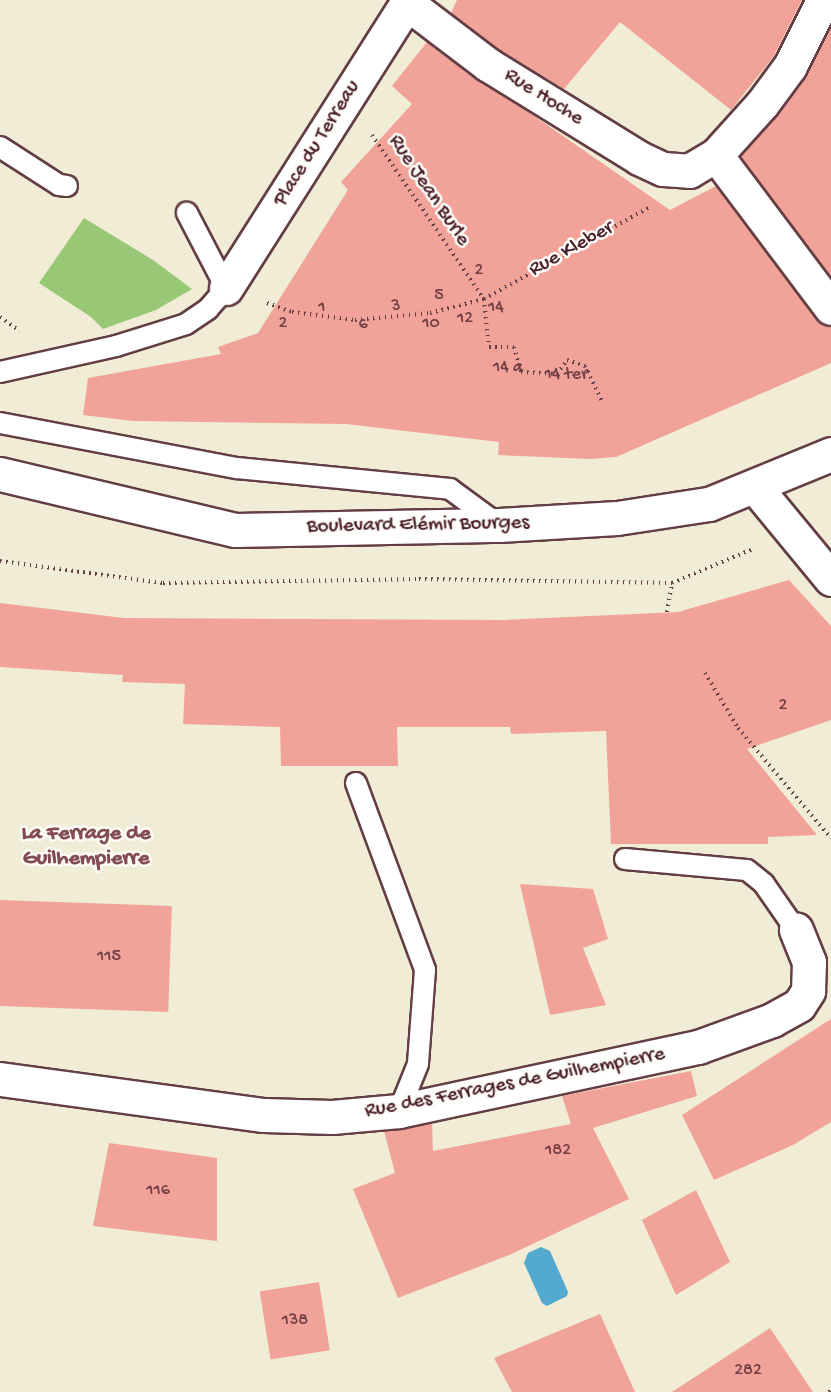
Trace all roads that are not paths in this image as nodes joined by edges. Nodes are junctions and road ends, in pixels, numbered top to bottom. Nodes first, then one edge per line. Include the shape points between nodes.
1 (823, 0) edge
2 (408, 2) edge
3 (0, 147) edge
4 (702, 163) junction
5 (68, 186) dead end
6 (187, 213) dead end
7 (226, 288) junction
8 (831, 308) edge
9 (0, 372) edge
10 (0, 423) edge
11 (831, 454) edge
12 (0, 474) edge
13 (756, 488) junction
14 (499, 525) junction
15 (831, 579) edge
16 (356, 783) dead end
17 (625, 859) dead end
18 (796, 930) joint
19 (0, 1079) edge
20 (399, 1111) junction

1 - 4 street via 790,66
2 - 4 street, Rue Hoche via 487,64 639,158 663,169
2 - 7 street, Place du Terreau
3 - 5 lane via 58,185
4 - 8 street
6 - 7 lane
7 - 9 lane via 208,309 186,324 116,346
10 - 14 lane via 237,468 450,489
11 - 13 street, Boulevard Elémir Bourges
12 - 14 street, Boulevard Elémir Bourges via 235,530
13 - 14 street, Boulevard Elémir Bourges via 709,504 617,518
13 - 15 street
16 - 20 lane via 425,970 418,1064
17 - 18 lane via 747,870 764,884
18 - 20 street, Rue des Ferrages de Guilhempierre via 809,962 808,991 799,1005 772,1020 698,1047
19 - 20 street, Rue des Ferrages de Guilhempierre via 264,1115 332,1117

